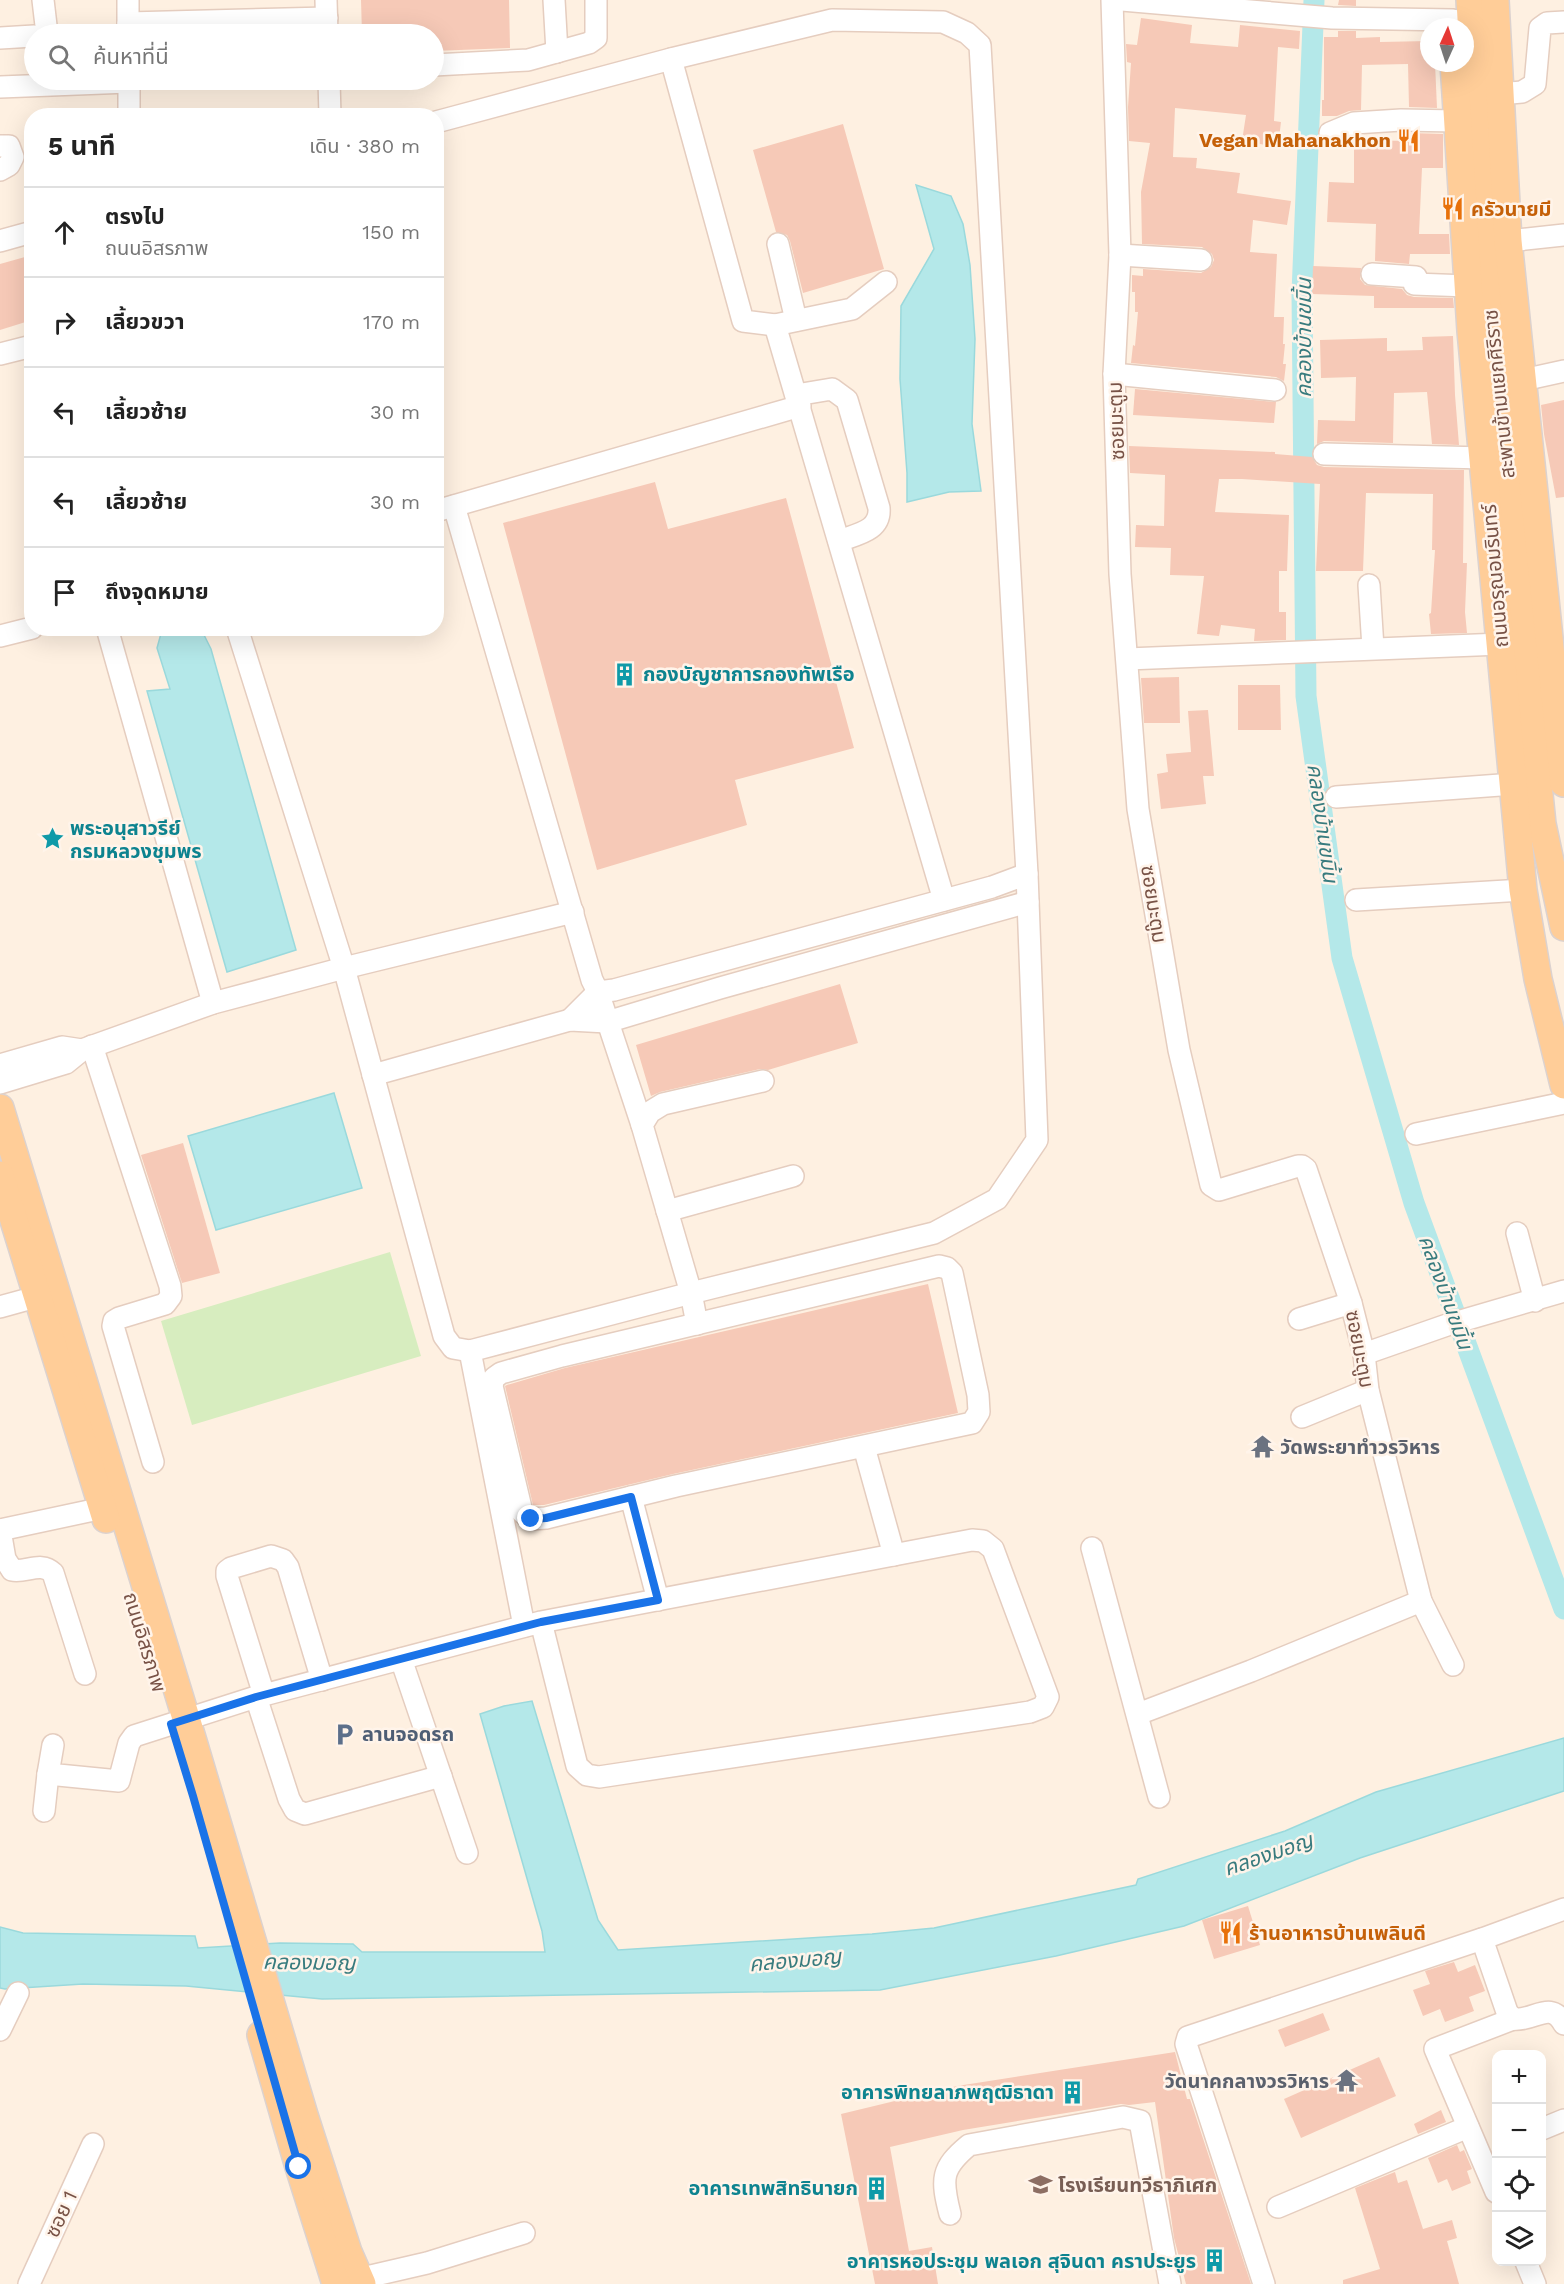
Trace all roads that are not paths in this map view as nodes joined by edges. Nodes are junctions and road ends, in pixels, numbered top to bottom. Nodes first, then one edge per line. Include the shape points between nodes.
1 (43, 0) edge
2 (128, 0) edge
3 (554, 0) edge
4 (596, 0) edge
5 (1112, 0) edge
6 (1122, 0) edge
7 (1470, 0) edge
8 (1495, 0) edge
9 (1452, 16) edge
10 (327, 18) edge
11 (1564, 22) edge
12 (46, 24) edge
13 (128, 24) edge
14 (218, 24) edge
15 (24, 37) edge
16 (0, 38) edge
17 (557, 52) junction
18 (671, 59) junction
19 (444, 64) edge
20 (1454, 72) edge
21 (24, 85) edge
22 (0, 87) edge
23 (129, 90) edge
24 (329, 90) edge
25 (1499, 94) junction
26 (129, 108) edge
27 (330, 108) edge
28 (444, 120) edge
29 (1457, 121) junction
30 (1330, 133) dead end
31 (0, 146) edge
32 (0, 170) edge
33 (24, 234) edge
34 (1564, 235) edge
35 (0, 241) edge
36 (1508, 241) junction
37 (778, 244) dead end
38 (1120, 255) junction
39 (1201, 260) dead end
40 (1372, 274) dead end
41 (886, 282) dead end
42 (1468, 286) junction
43 (796, 320) junction
44 (775, 325) junction
45 (24, 348) edge
46 (0, 354) edge
47 (1564, 371) edge
48 (1114, 374) junction
49 (1523, 380) junction
50 (1275, 390) dead end
51 (798, 400) junction
52 (1324, 454) dead end
53 (1484, 458) junction
54 (445, 508) edge
55 (839, 541) junction
56 (1369, 585) dead end
57 (24, 630) edge
58 (0, 636) edge
59 (109, 636) edge
60 (240, 636) edge
61 (1502, 644) junction
62 (1373, 648) junction
63 (1127, 659) junction
64 (1564, 783) edge
65 (1514, 784) junction
66 (1336, 797) dead end
67 (1542, 824) junction
68 (1027, 874) junction
69 (983, 888) junction
70 (1523, 890) junction
71 (944, 900) junction
72 (1356, 900) dead end
73 (1028, 902) junction
74 (573, 912) junction
75 (988, 913) junction
76 (1564, 927) edge
77 (344, 968) junction
78 (1538, 979) junction
79 (598, 992) junction
80 (213, 1003) junction
81 (570, 1020) junction
82 (607, 1022) junction
83 (87, 1048) junction
84 (0, 1065) edge
85 (373, 1075) junction
86 (763, 1081) dead end
87 (0, 1083) edge
88 (1564, 1085) edge
89 (1564, 1103) edge
90 (0, 1108) edge
91 (642, 1125) junction
92 (1416, 1134) dead end
93 (0, 1175) edge
94 (793, 1176) dead end
95 (667, 1211) junction
96 (1517, 1233) dead end
97 (1564, 1291) edge
98 (691, 1293) junction
99 (36, 1297) junction
100 (1535, 1301) junction
101 (1351, 1303) junction
102 (0, 1307) edge
103 (1299, 1319) dead end
104 (698, 1324) junction
105 (470, 1351) junction
106 (1364, 1354) junction
107 (1368, 1390) junction
108 (1302, 1417) dead end
109 (864, 1447) junction
110 (153, 1462) dead end
111 (631, 1497) junction
112 (103, 1508) junction
113 (0, 1530) edge
114 (1092, 1548) dead end
115 (894, 1555) junction
116 (658, 1600) junction
117 (1421, 1601) junction
118 (532, 1624) junction
119 (401, 1659) junction
120 (1453, 1665) dead end
121 (85, 1674) dead end
122 (322, 1680) junction
123 (260, 1696) junction
124 (1138, 1714) junction
125 (178, 1721) junction
126 (53, 1745) dead end
127 (48, 1774) junction
128 (441, 1776) junction
129 (1159, 1797) dead end
130 (44, 1811) dead end
131 (468, 1853) dead end
132 (1564, 1909) edge
133 (1482, 1939) junction
134 (18, 1993) dead end
135 (1513, 2019) junction
136 (1564, 2024) edge
137 (0, 2030) edge
138 (1564, 2120) edge
139 (1468, 2127) junction
140 (1546, 2127) edge
141 (93, 2145) dead end
142 (1489, 2151) edge
143 (1492, 2166) edge
144 (1278, 2207) dead end
145 (950, 2214) dead end
146 (524, 2233) dead end
147 (349, 2283) edge
148 (29, 2284) edge
149 (1170, 2284) edge
150 (1264, 2284) edge

1 - 12 street
2 - 13 street
3 - 17 street
4 - 17 street via 597,38
5 - 38 street, ซอยมะตูม
6 - 9 street via 1332,18
7 - 67 main road, สะพานข้ามแยกศิริราช via 1486,247
8 - 25 main road
10 - 14 street
11 - 25 street via 1547,23 1540,28 1535,84 1522,92
15 - 16 street
17 - 19 street via 528,60
18 - 28 street
18 - 44 street via 743,321
18 - 68 street via 832,20 943,22 967,33 980,45
20 - 29 main road, ถนนอรุณอมรินทร์
21 - 22 street
23 - 26 street
24 - 27 street
25 - 36 main road
29 - 30 street via 1354,123
29 - 42 main road, ถนนอรุณอมรินทร์
31 - 32 street via 9,146 13,157
33 - 35 street
34 - 36 street
36 - 49 main road
37 - 43 street
38 - 39 street
38 - 48 street, ซอยมะตูม
40 - 42 street via 1416,276 1414,284
41 - 43 street via 852,309
42 - 53 main road, ถนนอรุณอมรินทร์
43 - 44 street
44 - 51 street
45 - 46 street
47 - 49 street
48 - 50 street
48 - 63 street, ซอยมะตูม via 1120,574
49 - 64 main road
51 - 54 street
51 - 55 street
51 - 55 street via 832,388 848,400 880,517 873,528
52 - 53 street
53 - 61 main road, ถนนอรุณอมรินทร์
54 - 74 street
55 - 71 street
56 - 62 street
57 - 58 street
59 - 80 street
60 - 77 street
61 - 62 street
61 - 65 main road, ถนนอรุณอมรินทร์
62 - 63 street
63 - 101 street, ซอยมะตูม via 1138,808 1179,1050 1211,1185 1219,1190 1302,1166 1306,1169
65 - 66 street
65 - 70 main road, ถนนอรุณอมรินทร์
67 - 76 main road, สะพานข้ามแยกศิริราช
67 - 78 main road, สะพานข้ามแยกศิริราช
68 - 69 street
68 - 73 street
69 - 71 street
69 - 75 street
70 - 72 street
70 - 78 main road, ถนนอรุณอมรินทร์
71 - 79 street
73 - 75 street
73 - 98 street via 1037,1140 997,1199 934,1233
74 - 77 street
74 - 79 street
75 - 82 street
77 - 80 street
77 - 85 street
78 - 88 main road, ถนนอรุณอมรินทร์
79 - 81 street
79 - 82 street
80 - 83 street
81 - 82 street
81 - 85 street
82 - 91 street
83 - 84 street via 62,1047
83 - 87 street via 66,1063
83 - 110 street via 170,1286 171,1296 165,1304 119,1318 113,1326
85 - 105 street via 444,1336 453,1348
86 - 91 street via 663,1104 650,1112
89 - 92 street
90 - 125 main road
91 - 95 street
93 - 99 main road, ถนนอิสรภาพ
94 - 95 street
95 - 98 street
96 - 100 street
97 - 100 street
98 - 104 street
98 - 105 street
99 - 102 street
99 - 112 main road, ถนนอิสรภาพ
100 - 106 street via 1447,1325
101 - 103 street
101 - 106 street, ซอยมะตูม
104 - 109 street via 939,1266 947,1268 952,1273 979,1412 972,1423
104 - 111 street via 562,1356 494,1378 492,1386 526,1517 546,1518
105 - 118 street
106 - 107 street, ซอยมะตูม
107 - 108 street
107 - 117 street, ซอยมะตูม
109 - 111 street
109 - 115 street
111 - 116 street
112 - 113 street
112 - 125 main road, ถนนอิสรภาพ
113 - 121 street via 5,1559 12,1570 44,1567 53,1573
114 - 124 street
115 - 116 street
115 - 118 street via 972,1540 983,1541 993,1549 1048,1697 1043,1707 599,1777 577,1766
116 - 118 street
117 - 120 street, ซอยมะตูม
117 - 124 street
118 - 119 street
119 - 122 street
119 - 128 street
122 - 123 street
122 - 123 street via 288,1568 283,1560 271,1556 231,1569 226,1576
123 - 125 street
123 - 128 street via 290,1799 296,1810 305,1814
124 - 129 street
125 - 127 street via 134,1736 118,1780
125 - 147 main road, ถนนอิสรภาพ via 294,2116
126 - 127 street
127 - 130 street
128 - 131 street
132 - 133 street
133 - 135 street via 1507,2012
133 - 150 street via 1188,2037 1186,2044
134 - 137 street
135 - 136 street via 1550,2011 1559,2014
135 - 139 street via 1435,2049
138 - 140 street
139 - 142 street
139 - 144 street
141 - 148 street, ซอย 1
142 - 143 street
145 - 149 street via 945,2193 947,2167 969,2145 1123,2117 1140,2121
146 - 147 street

